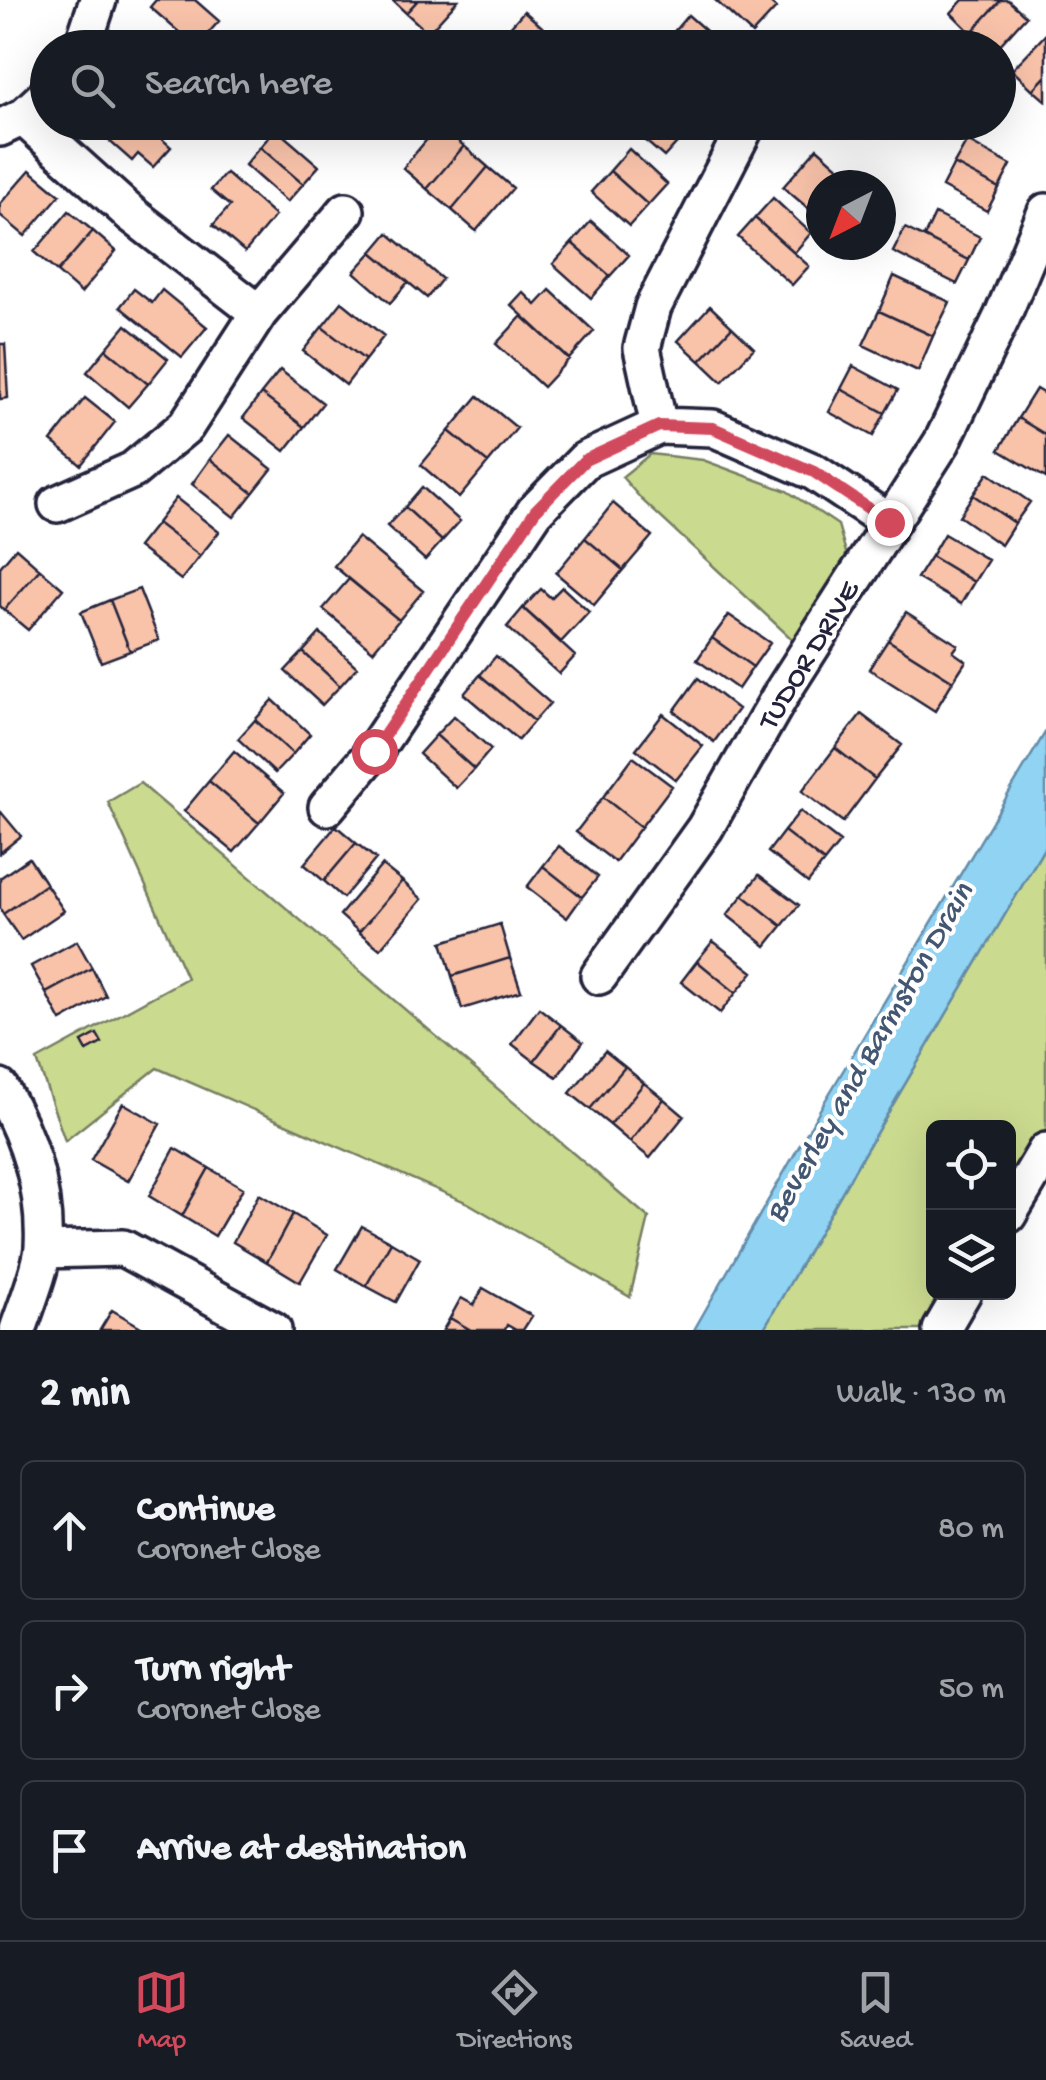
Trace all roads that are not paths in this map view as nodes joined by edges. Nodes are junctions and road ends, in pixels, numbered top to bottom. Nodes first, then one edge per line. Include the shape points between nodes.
1 (98, 0) edge
2 (88, 30) edge
3 (53, 140) edge
4 (739, 140) edge
5 (346, 210) dead end
6 (1046, 212) edge
7 (259, 313) junction
8 (659, 426) junction
9 (57, 504) dead end
10 (889, 522) junction
11 (327, 807) dead end
12 (599, 976) dead end
13 (0, 1088) edge
14 (1046, 1150) edge
15 (1011, 1210) edge
16 (44, 1250) junction
17 (958, 1300) edge
18 (18, 1330) edge
19 (273, 1330) edge
20 (941, 1330) edge

1 - 2 street
3 - 7 street via 131,214
4 - 8 street via 653,307 642,348
5 - 7 street
6 - 10 street, TUDOR DRIVE via 942,442
7 - 9 street via 186,426 133,470
8 - 10 street via 713,428 814,472
8 - 11 street via 585,460 535,511 374,751
10 - 12 street, TUDOR DRIVE via 705,828
13 - 16 street via 26,1138 40,1186
14 - 15 street
16 - 18 street
16 - 19 street via 124,1248
17 - 20 street

